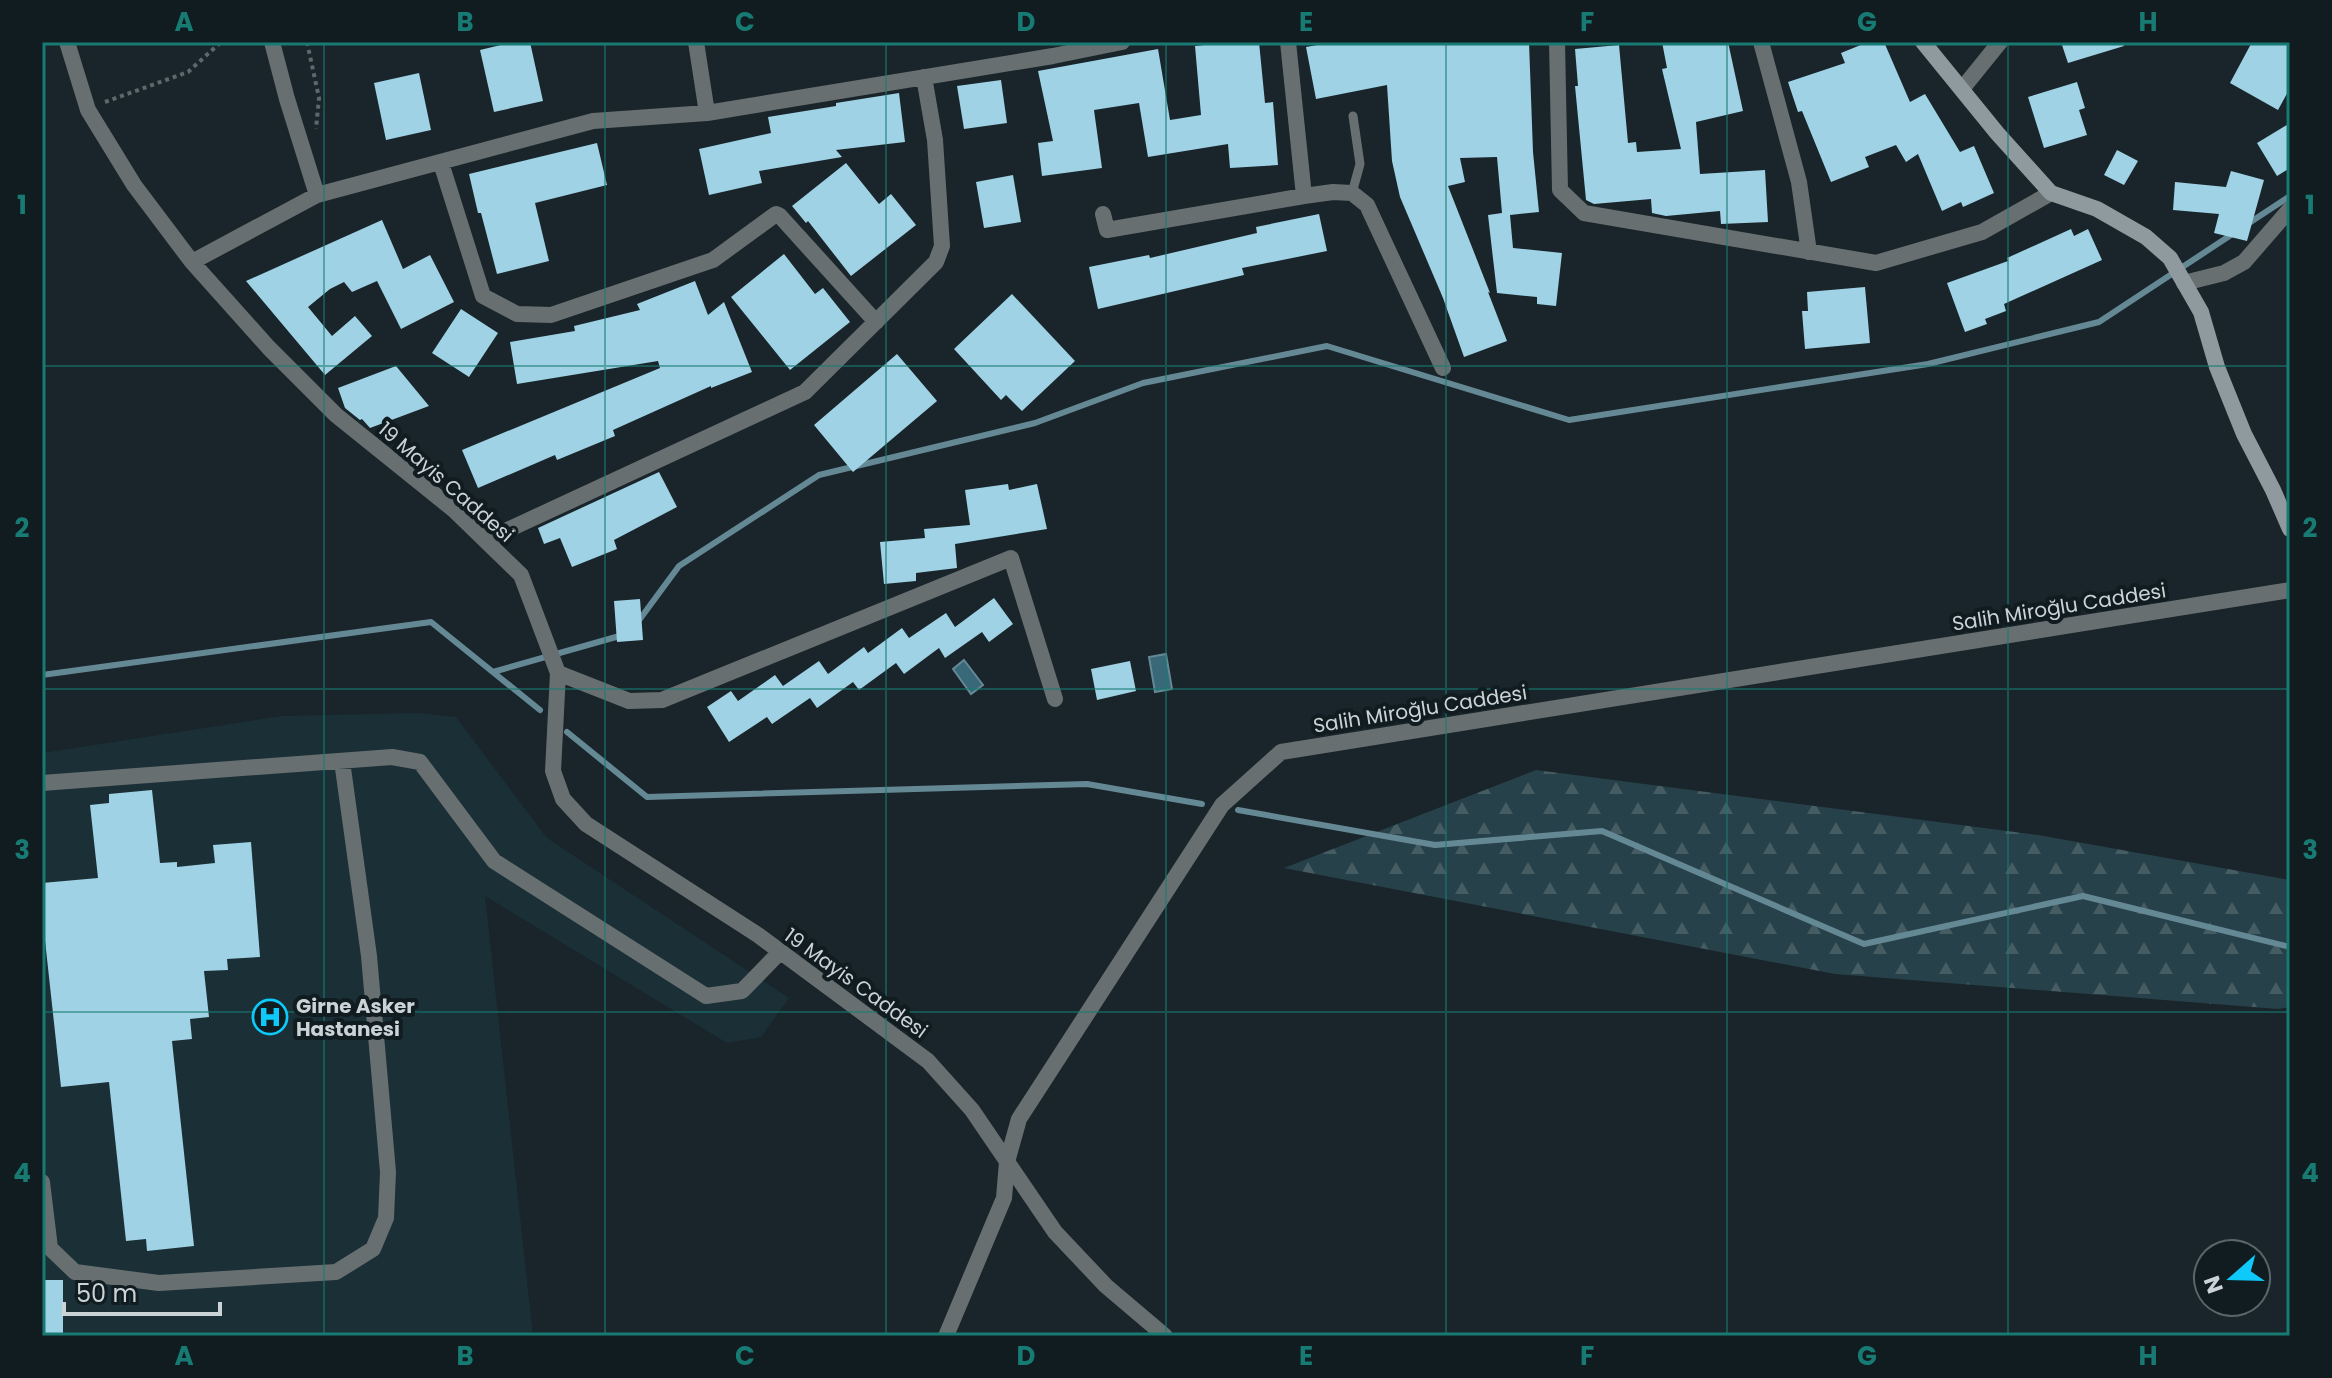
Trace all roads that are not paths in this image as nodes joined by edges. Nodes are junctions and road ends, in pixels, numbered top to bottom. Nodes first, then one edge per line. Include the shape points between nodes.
1 (67, 42) edge
2 (272, 42) edge
3 (696, 42) edge
4 (1122, 42) edge
5 (1288, 42) edge
6 (1557, 42) edge
7 (1761, 42) edge
8 (1923, 42) edge
9 (2000, 42) edge
10 (924, 77) junction
11 (1962, 89) junction
12 (707, 113) junction
13 (1353, 116) dead end
14 (441, 163) junction
15 (1352, 193) junction
16 (2051, 193) junction
17 (317, 195) junction
18 (1304, 196) junction
19 (2290, 209) edge
20 (1103, 214) dead end
21 (1809, 252) junction
22 (192, 262) junction
23 (2184, 283) junction
24 (876, 322) junction
25 (1443, 368) dead end
26 (2290, 529) edge
27 (486, 540) junction
28 (2290, 590) edge
29 (558, 673) junction
30 (1055, 699) dead end
31 (342, 761) junction
32 (42, 783) edge
33 (780, 952) junction
34 (1007, 1162) junction
35 (42, 1182) edge
36 (946, 1336) edge
37 (1165, 1336) edge

1 - 22 street, 19 Mayis Caddesi via 88,110 157,219
2 - 17 street
3 - 12 street
4 - 10 street
5 - 18 street
6 - 21 street via 1560,190 1584,213
7 - 21 street via 1799,182
8 - 11 street
9 - 11 street
10 - 12 street
10 - 24 street via 935,140 942,246 936,262
11 - 16 street
12 - 14 street via 593,121
13 - 15 lane via 1360,164
14 - 17 street
14 - 24 street via 483,296 517,314 551,315 713,260 776,214
15 - 18 street
15 - 25 street via 1367,205
16 - 21 street via 1982,232 1876,263
16 - 23 street via 2097,209 2146,237 2170,258
17 - 22 street
18 - 20 street via 1107,230
19 - 23 street via 2244,262
22 - 27 street, 19 Mayis Caddesi via 336,415
23 - 26 street via 2201,312 2244,434
24 - 27 street via 805,392
27 - 29 street, 19 Mayis Caddesi via 521,575
28 - 34 street, Salih Miroğlu Caddesi via 1281,752 1222,805 1019,1119
29 - 30 street via 629,701 662,700 1011,558
29 - 33 street, 19 Mayis Caddesi via 553,771 563,799 586,824
31 - 32 street
31 - 33 street via 392,757 420,762 494,861 706,996 742,991
31 - 35 street via 369,956 388,1172 386,1218 373,1249 336,1272 159,1283 75,1272 50,1248
33 - 34 street, 19 Mayis Caddesi via 928,1061 972,1110
34 - 36 street, Salih Miroğlu Caddesi via 1004,1198
34 - 37 street via 1055,1232 1106,1286

